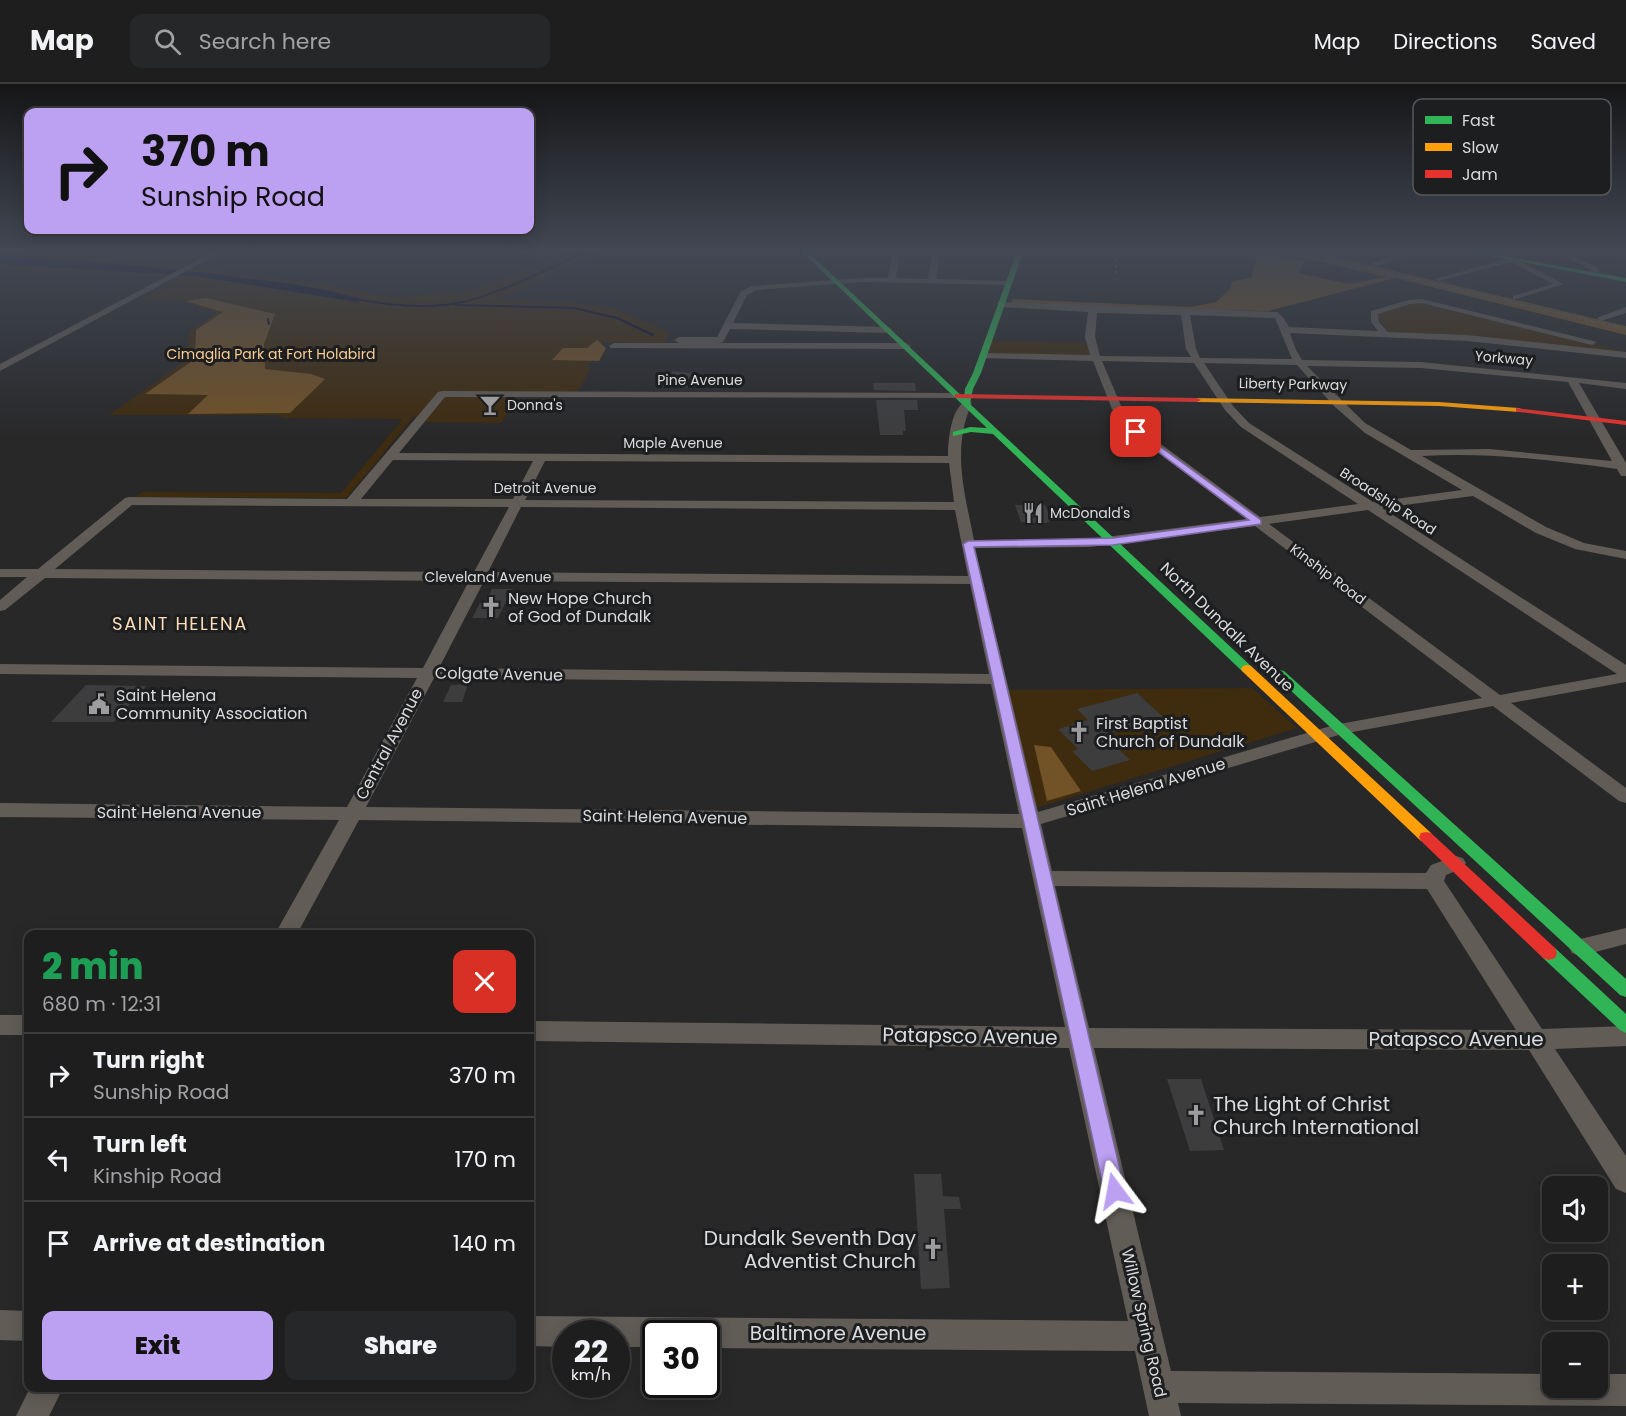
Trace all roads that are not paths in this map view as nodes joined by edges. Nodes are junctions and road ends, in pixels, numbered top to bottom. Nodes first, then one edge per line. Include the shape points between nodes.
1 (101, 314) edge
2 (734, 314) edge
3 (871, 314) edge
4 (887, 314) edge
5 (997, 314) edge
6 (1093, 314) edge
7 (1185, 314) edge
8 (1274, 314) edge
9 (1374, 314) edge
10 (1477, 314) edge
11 (1613, 314) edge
12 (1601, 318) dead end
13 (728, 326) junction
14 (888, 330) junction
15 (1285, 330) junction
16 (1384, 333) junction
17 (679, 340) dead end
18 (906, 345) junction
19 (614, 346) dead end
20 (1626, 350) edge
21 (1626, 355) edge
22 (982, 356) junction
23 (1096, 358) junction
24 (1197, 360) junction
25 (1300, 362) junction
26 (0, 368) edge
27 (1571, 379) junction
28 (1626, 386) edge
29 (967, 395) junction
30 (1114, 397) junction
31 (1223, 399) junction
32 (1336, 402) junction
33 (1594, 419) junction
34 (1626, 423) edge
35 (997, 432) junction
36 (956, 434) junction
37 (1039, 454) dead end
38 (1406, 454) junction
39 (392, 456) junction
40 (541, 457) junction
41 (953, 460) junction
42 (1624, 469) edge
43 (1473, 492) junction
44 (351, 502) junction
45 (518, 502) junction
46 (962, 506) junction
47 (1369, 506) junction
48 (1257, 522) junction
49 (1119, 526) dead end
50 (1133, 539) junction
51 (1113, 542) junction
52 (968, 544) junction
53 (1146, 551) dead end
54 (1626, 555) edge
55 (0, 573) edge
56 (39, 574) junction
57 (479, 576) junction
58 (975, 580) junction
59 (0, 607) edge
60 (1268, 663) dead end
61 (0, 669) edge
62 (1626, 672) edge
63 (426, 674) junction
64 (1626, 677) edge
65 (998, 679) junction
66 (1498, 701) junction
67 (1340, 729) junction
68 (1317, 736) junction
69 (1626, 797) edge
70 (0, 810) edge
71 (353, 813) junction
72 (1030, 821) junction
73 (1456, 863) junction
74 (1042, 878) junction
75 (1433, 881) junction
76 (288, 930) edge
77 (1626, 936) edge
78 (1580, 947) junction
79 (1626, 990) edge
80 (0, 1025) edge
81 (24, 1025) edge
82 (1626, 1025) edge
83 (534, 1031) edge
84 (1626, 1036) edge
85 (1079, 1038) junction
86 (1534, 1040) junction
87 (1626, 1180) edge
88 (0, 1325) edge
89 (24, 1326) edge
90 (534, 1330) edge
91 (1147, 1336) junction
92 (1626, 1390) edge
93 (45, 1392) edge
94 (1162, 1401) edge
95 (32, 1416) edge

1 - 26 street
2 - 13 street
3 - 14 main road, North Dundalk Avenue
4 - 29 main road, North Dundalk Avenue
5 - 22 main road, Willow Spring Road
6 - 23 street, Kinship Road via 1090,337
7 - 24 street, Broadship Road via 1191,349
8 - 15 street
9 - 16 street
10 - 20 street
11 - 12 street
13 - 14 street
13 - 17 street via 720,340
14 - 18 main road, North Dundalk Avenue
15 - 16 street
15 - 25 street via 1291,351
16 - 21 street
18 - 19 street
18 - 29 main road, North Dundalk Avenue
22 - 23 street, Yorkway
22 - 29 main road, Willow Spring Road
23 - 24 street, Yorkway
23 - 30 street, Kinship Road
24 - 25 street, Yorkway
24 - 31 street, Broadship Road
25 - 27 street, Yorkway via 1421,365
25 - 32 street
27 - 28 street, Yorkway
27 - 33 street
29 - 30 main road, Liberty Parkway
29 - 35 main road, North Dundalk Avenue
29 - 36 street, Willow Spring Road
29 - 37 main road, North Dundalk Avenue
29 - 39 street, Pine Avenue via 442,394
30 - 31 main road, Liberty Parkway
30 - 48 street, Kinship Road via 1131,427
31 - 32 main road, Liberty Parkway
31 - 47 street, Broadship Road via 1245,425
32 - 33 main road, Liberty Parkway via 1467,405
32 - 38 street via 1364,428
33 - 34 main road, Liberty Parkway
33 - 42 street
35 - 36 main road via 970,429
35 - 51 main road, North Dundalk Avenue
36 - 41 street, Willow Spring Road
38 - 42 street via 1510,454
38 - 43 street
39 - 40 street, Maple Avenue
39 - 44 street
40 - 41 street, Maple Avenue
40 - 45 street, Central Avenue
41 - 46 street, Willow Spring Road
43 - 47 street
43 - 54 street via 1562,539
44 - 45 street, Detroit Avenue
44 - 56 street, Detroit Avenue via 129,501
45 - 46 street, Detroit Avenue
45 - 57 street, Central Avenue
46 - 52 street, Willow Spring Road
47 - 48 street
47 - 62 street, Broadship Road
48 - 50 street
48 - 66 street, Kinship Road
49 - 50 main road, North Dundalk Avenue
50 - 51 street
50 - 53 main road, North Dundalk Avenue
51 - 52 street
51 - 68 main road, North Dundalk Avenue
52 - 58 street, Willow Spring Road
55 - 56 street, Cleveland Avenue
56 - 57 street, Cleveland Avenue
56 - 59 street
57 - 58 street, Cleveland Avenue
57 - 63 street, Central Avenue
58 - 65 street, Willow Spring Road
60 - 67 main road, North Dundalk Avenue
61 - 63 street, Colgate Avenue
63 - 65 street, Colgate Avenue
63 - 71 street, Central Avenue
64 - 66 street, Saint Helena Avenue
65 - 72 street, Willow Spring Road
66 - 67 street, Saint Helena Avenue
66 - 69 street, Kinship Road
67 - 68 street, Saint Helena Avenue
67 - 78 main road, North Dundalk Avenue
68 - 72 street, Saint Helena Avenue
68 - 73 main road, North Dundalk Avenue
70 - 71 street, Saint Helena Avenue
71 - 72 street, Saint Helena Avenue
71 - 76 street, Central Avenue
72 - 74 street, Willow Spring Road
73 - 75 street via 1438,870
73 - 82 main road, North Dundalk Avenue
74 - 75 street
74 - 85 street, Willow Spring Road
75 - 86 street
77 - 78 street
78 - 79 main road, North Dundalk Avenue
80 - 81 street
83 - 85 street, Patapsco Avenue
84 - 86 street, Patapsco Avenue
85 - 86 street, Patapsco Avenue
85 - 91 street, Willow Spring Road
86 - 87 street
88 - 89 street
90 - 91 street, Baltimore Avenue
91 - 94 street, Willow Spring Road
92 - 94 street
93 - 95 street

